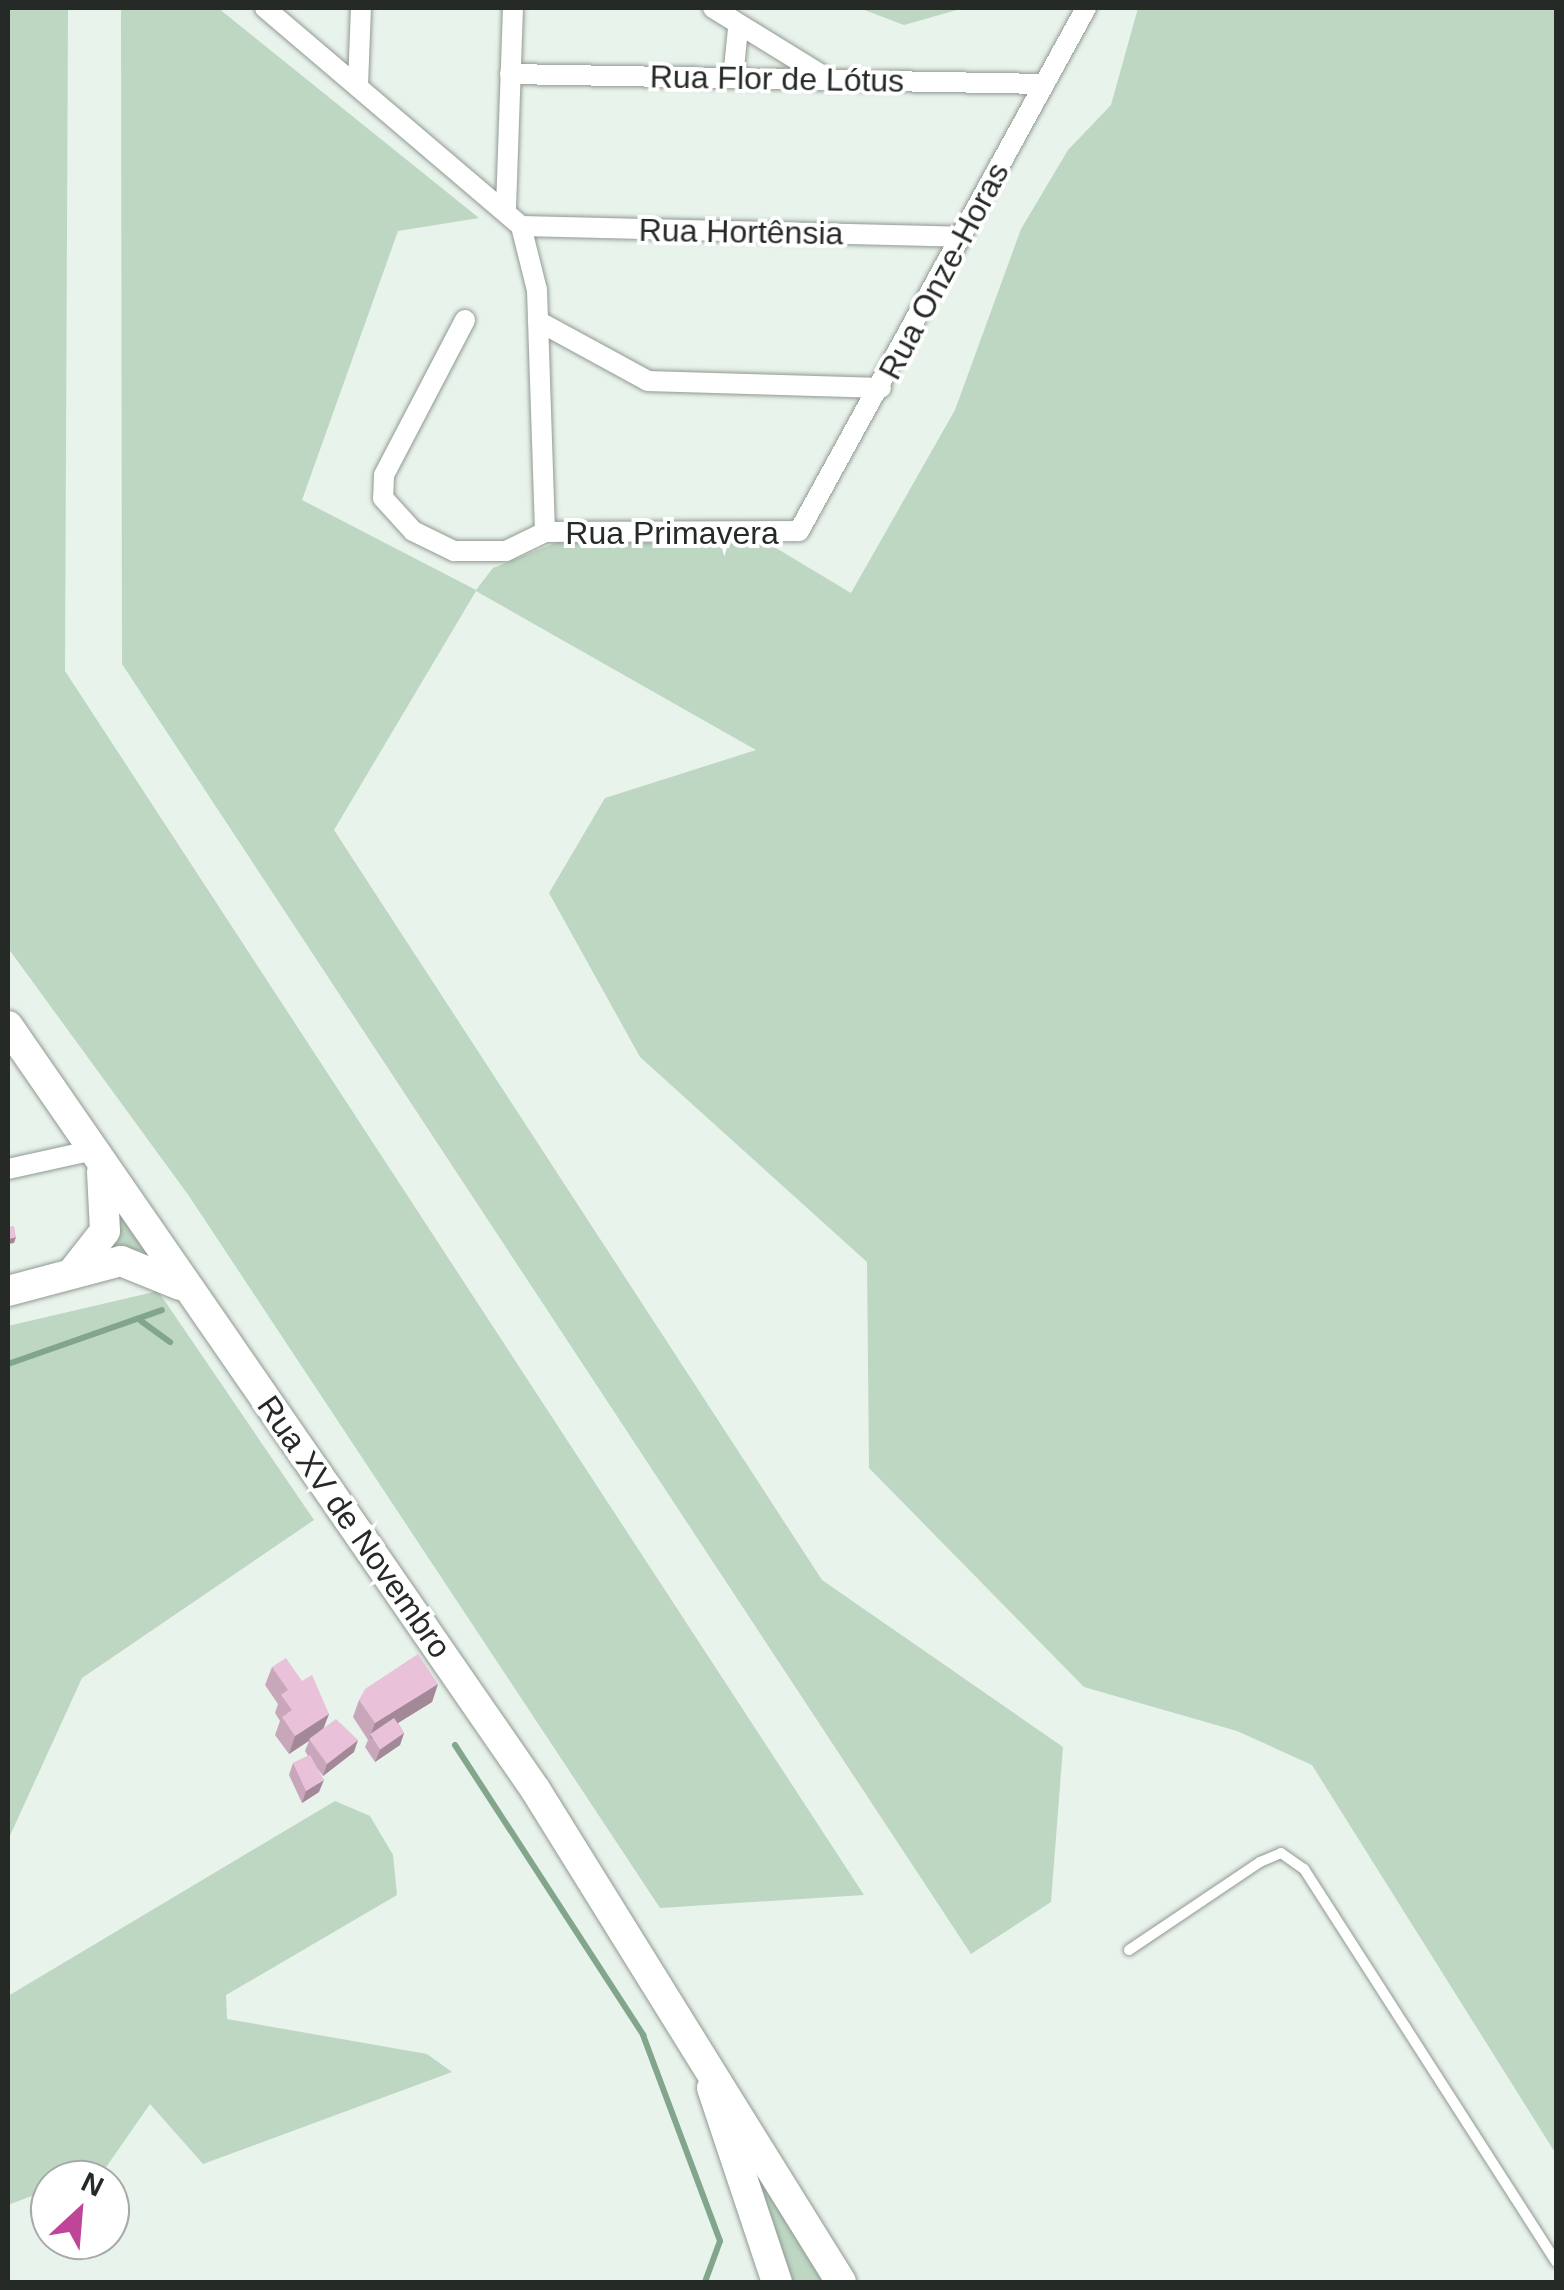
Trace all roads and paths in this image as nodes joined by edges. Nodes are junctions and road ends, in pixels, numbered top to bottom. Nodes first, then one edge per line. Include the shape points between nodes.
1 (266, 8) edge
2 (361, 8) edge
3 (513, 8) edge
4 (713, 8) edge
5 (1086, 8) edge
6 (738, 29) junction
7 (510, 74) junction
8 (733, 78) junction
9 (832, 80) junction
10 (1044, 84) junction
11 (358, 86) junction
12 (506, 208) junction
13 (521, 226) junction
14 (962, 238) junction
15 (465, 320) dead end
16 (538, 321) junction
17 (880, 388) junction
18 (799, 531) joint
19 (545, 532) junction
20 (8, 1026) edge
21 (94, 1150) junction
22 (8, 1170) edge
23 (71, 1274) junction
24 (8, 1291) edge
25 (190, 1293) junction
26 (1129, 1950) dead end
27 (694, 2033) junction
28 (1556, 2262) edge
29 (777, 2282) edge
30 (842, 2282) edge

1 - 11 street
2 - 11 street
3 - 7 street
4 - 6 street
5 - 10 street, Rua Onze-Horas
6 - 8 street
6 - 9 street
7 - 8 street, Rua Flor de Lótus
7 - 12 street
8 - 9 street, Rua Flor de Lótus
9 - 10 street, Rua Flor de Lótus
10 - 14 street, Rua Onze-Horas
11 - 12 street
12 - 13 street
13 - 14 street, Rua Hortênsia
13 - 16 street
14 - 17 street, Rua Onze-Horas
15 - 19 street via 384,474 383,498 413,531 454,551 506,551
16 - 17 street via 648,381
16 - 19 street
17 - 18 street, Rua Onze-Horas
18 - 19 street, Rua Primavera
20 - 21 main road, Rua XV de Novembro
21 - 22 street
21 - 23 main road via 107,1219
21 - 25 main road, Rua XV de Novembro
23 - 24 main road
23 - 25 main road via 140,1263
25 - 27 main road, Rua XV de Novembro
26 - 28 lane via 1260,1862 1281,1853 1304,1869
27 - 29 main road, Rua XV de Novembro
27 - 30 main road, Rua XV de Novembro

